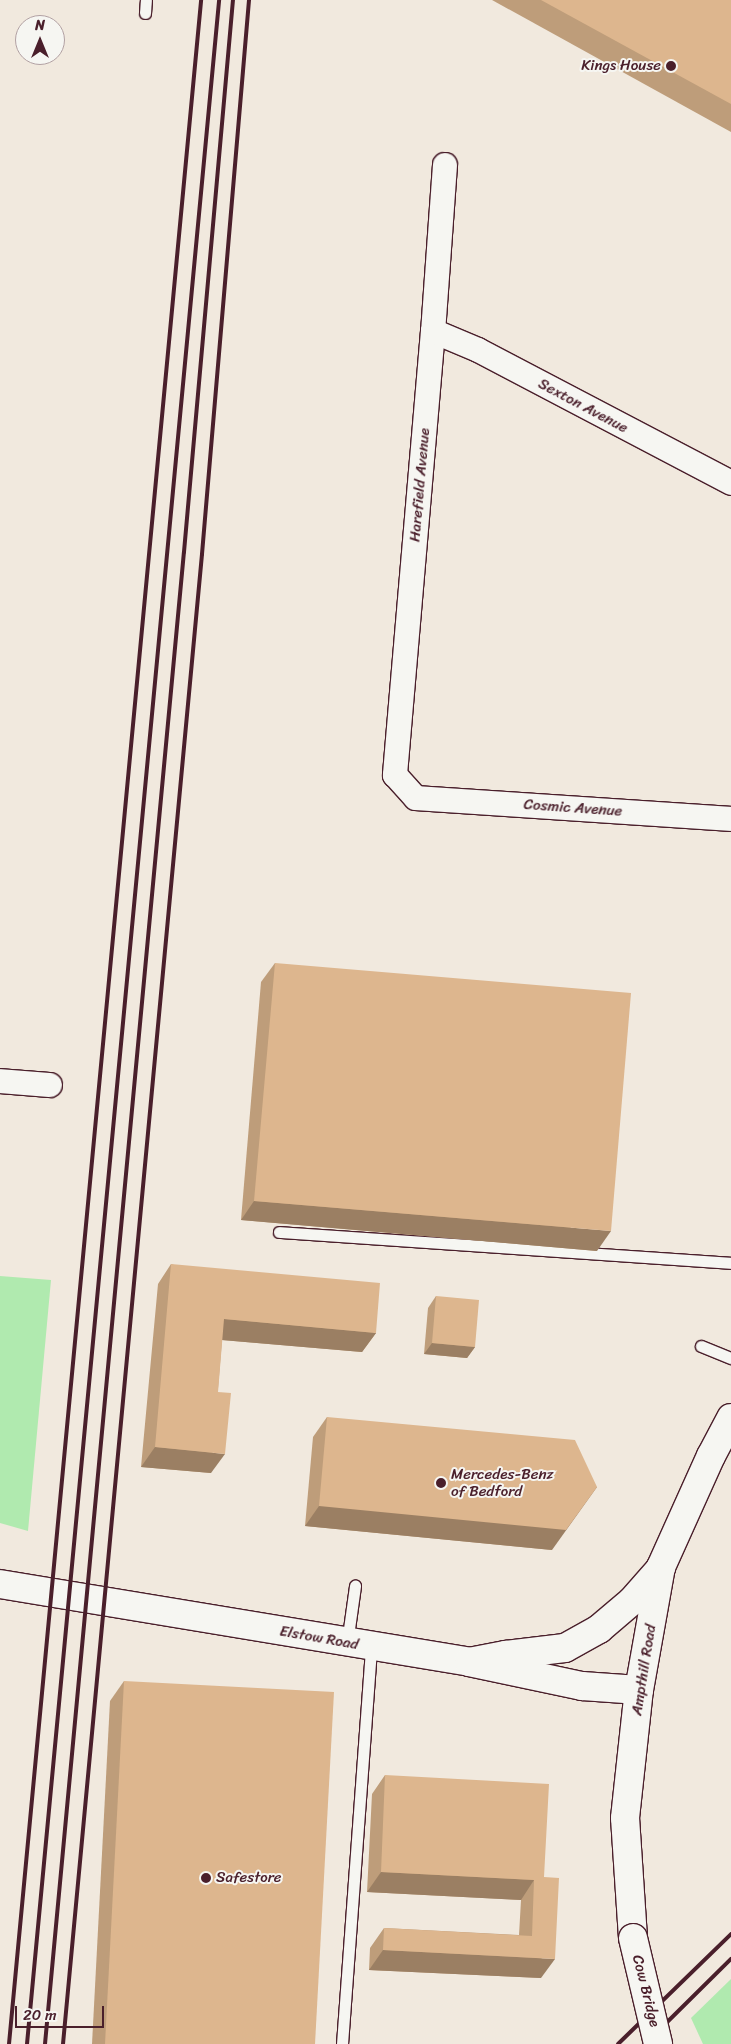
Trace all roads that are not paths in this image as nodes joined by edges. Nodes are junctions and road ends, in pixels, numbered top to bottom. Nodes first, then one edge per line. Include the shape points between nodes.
1 (146, 0) edge
2 (145, 13) dead end
3 (445, 165) dead end
4 (433, 331) junction
5 (731, 484) edge
6 (416, 798) joint
7 (731, 819) edge
8 (0, 1081) edge
9 (50, 1085) dead end
10 (279, 1232) dead end
11 (731, 1263) edge
12 (701, 1346) dead end
13 (731, 1358) edge
14 (731, 1418) edge
15 (661, 1568) junction
16 (0, 1584) edge
17 (355, 1586) dead end
18 (359, 1645) junction
19 (469, 1662) junction
20 (639, 1690) junction
21 (633, 1938) joint
22 (342, 2044) edge
23 (658, 2044) edge

1 - 2 lane
3 - 4 street, Harefield Avenue
4 - 5 street, Sexton Avenue via 478,350
4 - 6 street, Harefield Avenue via 395,775
6 - 7 street, Cosmic Avenue
8 - 9 street
10 - 11 lane
12 - 13 lane
14 - 15 main road, Ampthill Road
15 - 19 main road via 632,1601 599,1630 565,1648
15 - 20 main road, Ampthill Road
16 - 18 main road, Elstow Road
17 - 18 lane
18 - 19 main road, Elstow Road
18 - 22 lane
19 - 20 main road, Elstow Road via 582,1686
20 - 21 main road, Ampthill Road via 626,1818
21 - 23 main road, Cow Bridge, bridge

